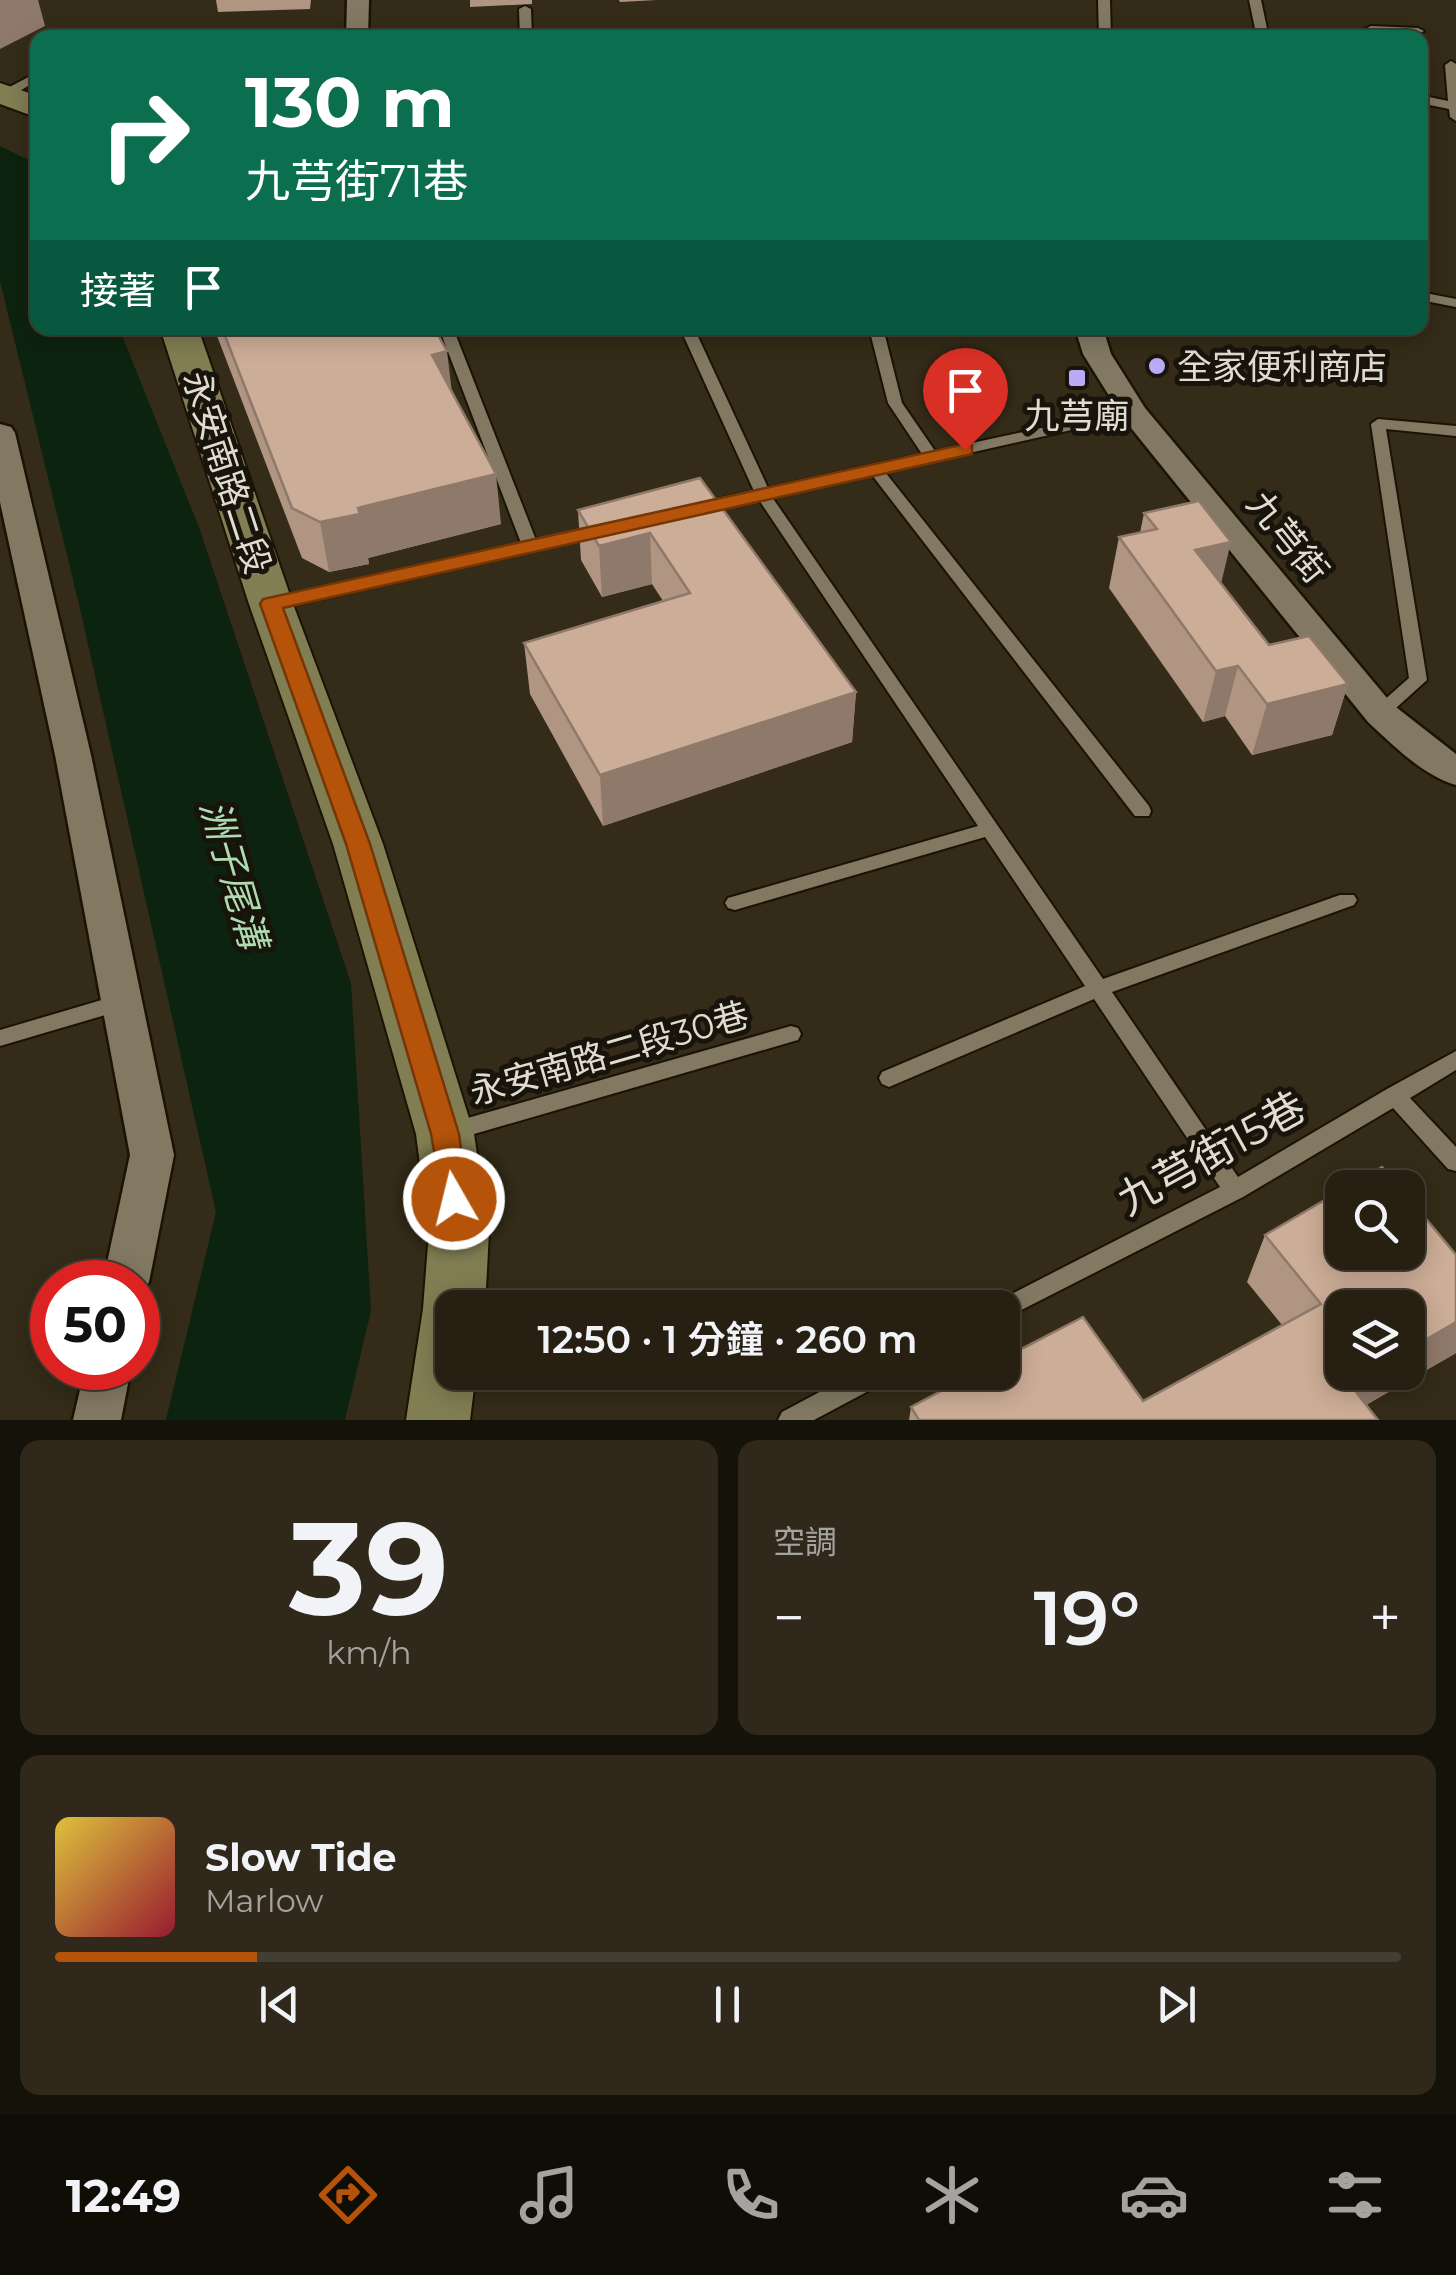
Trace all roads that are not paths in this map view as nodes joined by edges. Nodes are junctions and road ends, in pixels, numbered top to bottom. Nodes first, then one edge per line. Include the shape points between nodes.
1 (358, 0) edge
2 (1104, 0) edge
3 (1256, 0) edge
4 (524, 10) dead end
5 (357, 30) edge
6 (525, 30) edge
7 (1104, 30) edge
8 (1262, 30) edge
9 (1452, 65) dead end
10 (30, 78) edge
11 (2, 94) edge
12 (1428, 102) edge
13 (30, 105) edge
14 (1455, 111) edge
15 (1428, 298) edge
16 (1456, 303) edge
17 (181, 335) edge
18 (449, 335) edge
19 (690, 335) edge
20 (878, 335) edge
21 (1091, 335) edge
22 (1133, 412) junction
23 (1456, 430) edge
24 (0, 432) edge
25 (931, 457) junction
26 (876, 470) junction
27 (6, 481) edge
28 (763, 495) junction
29 (685, 512) edge
30 (627, 524) edge
31 (530, 546) junction
32 (271, 604) junction
33 (1380, 713) junction
34 (1456, 772) edge
35 (1142, 810) dead end
36 (990, 829) junction
37 (1347, 900) dead end
38 (734, 903) dead end
39 (1098, 989) junction
40 (122, 1002) junction
41 (791, 1034) dead end
42 (0, 1038) edge
43 (1456, 1060) edge
44 (889, 1078) dead end
45 (1394, 1094) junction
46 (445, 1134) junction
47 (1456, 1162) edge
48 (1235, 1190) junction
49 (131, 1260) edge
50 (455, 1290) edge
51 (1020, 1301) edge
52 (103, 1390) edge
53 (442, 1390) edge
54 (847, 1390) edge
55 (97, 1420) edge
56 (438, 1420) edge
57 (790, 1420) edge

1 - 5 street
2 - 7 lane
3 - 8 lane
4 - 6 lane
9 - 14 lane
10 - 11 lane
11 - 13 main road
12 - 14 lane
15 - 16 lane
17 - 32 main road, 永安南路二段
18 - 31 lane
19 - 28 lane
20 - 25 lane via 894,402
21 - 22 street, 九芎街
22 - 25 lane
22 - 33 street, 九芎街
23 - 33 lane via 1378,424 1418,680
24 - 27 street
25 - 26 lane
26 - 28 lane
26 - 35 lane
27 - 40 street
28 - 29 lane
28 - 36 lane
30 - 31 lane
31 - 32 lane
32 - 46 main road, 永安南路二段 via 358,844
33 - 34 street, 九芎街
36 - 38 lane
36 - 39 lane
37 - 39 lane
39 - 44 lane
39 - 48 lane
40 - 42 lane
40 - 49 street via 152,1155
41 - 46 lane, 永安南路二段30巷
43 - 45 lane, 九芎街15巷
45 - 47 lane
45 - 48 lane, 九芎街15巷
46 - 50 main road, 永安南路二段 via 459,1232
48 - 51 lane, 九芎街15巷
52 - 55 street
53 - 56 main road
54 - 57 lane

